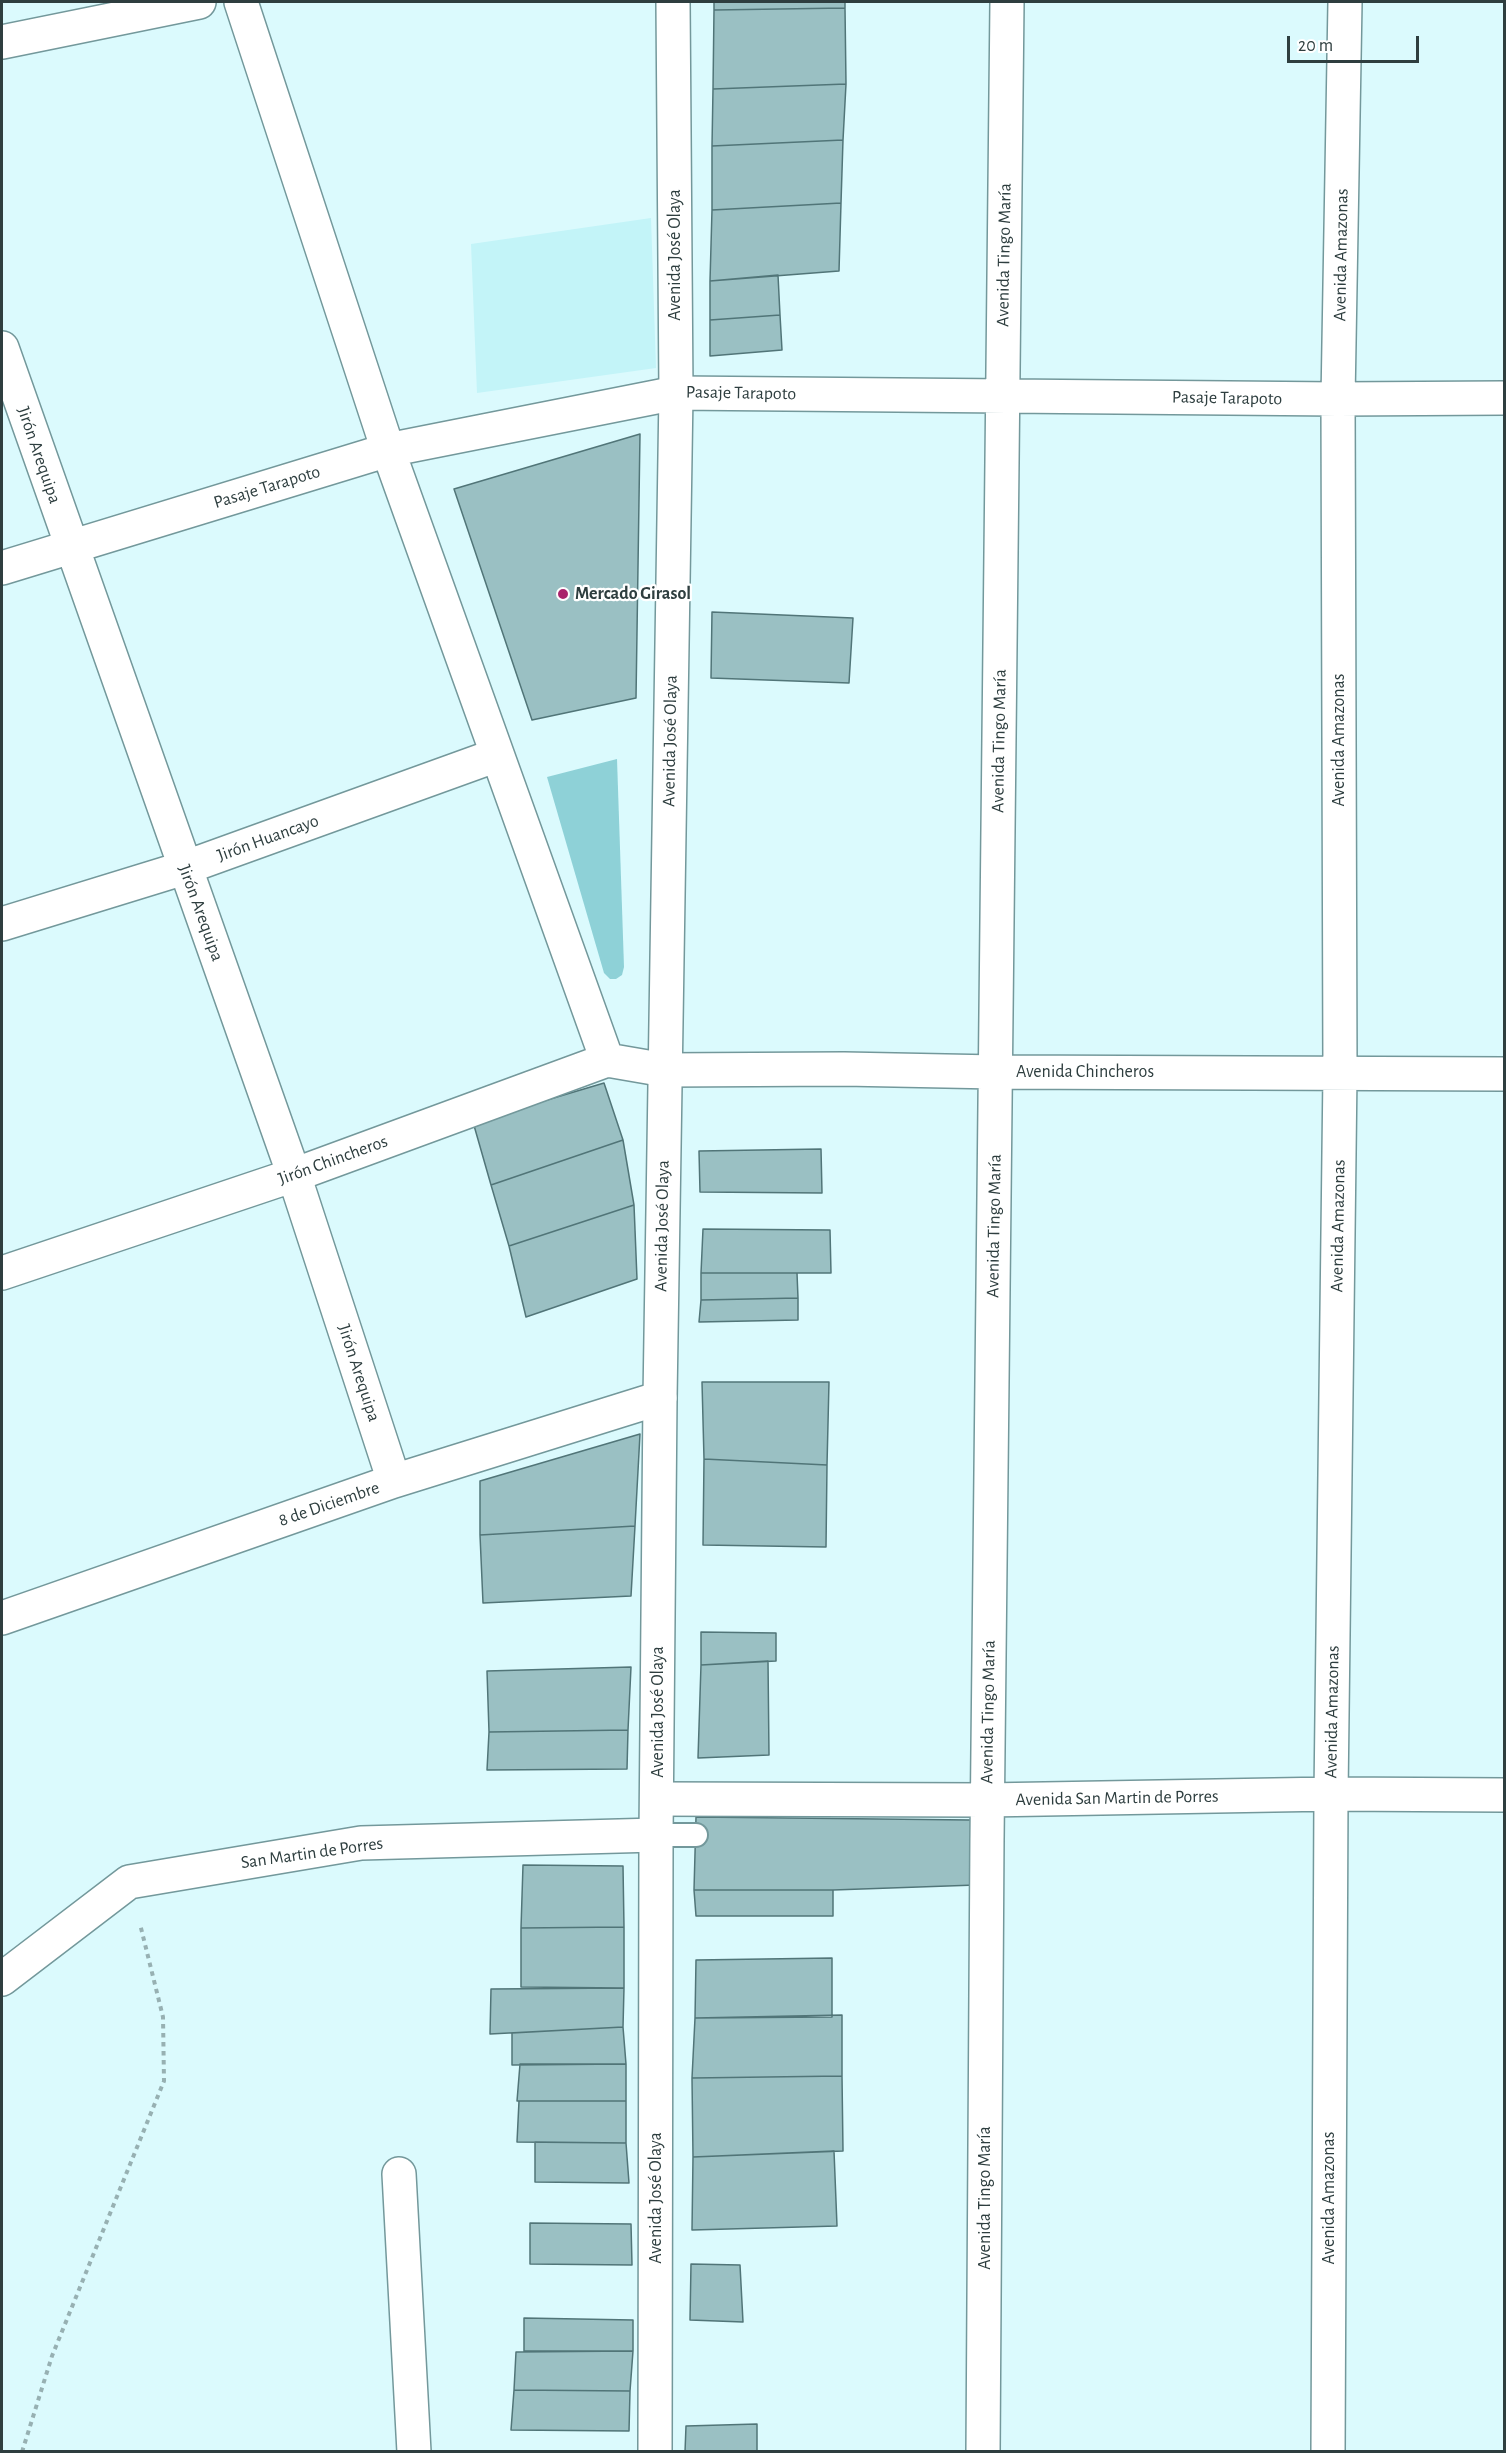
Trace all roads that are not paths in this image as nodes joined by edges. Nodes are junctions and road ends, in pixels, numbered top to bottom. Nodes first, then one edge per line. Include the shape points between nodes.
1 (199, 2) edge
2 (241, 2) edge
3 (673, 2) edge
4 (1007, 2) edge
5 (1345, 2) edge
6 (2, 42) edge
7 (2, 348) edge
8 (676, 393) junction
9 (1003, 395) junction
10 (1504, 398) edge
11 (1338, 399) junction
12 (388, 450) junction
13 (71, 546) junction
14 (2, 568) edge
15 (497, 755) junction
16 (184, 867) junction
17 (2, 924) edge
18 (608, 1060) junction
19 (665, 1070) junction
20 (996, 1072) junction
21 (1340, 1074) junction
22 (1504, 1074) edge
23 (294, 1175) junction
24 (2, 1273) edge
25 (660, 1398) junction
26 (394, 1481) junction
27 (2, 1618) edge
28 (1331, 1794) junction
29 (1504, 1795) edge
30 (657, 1800) junction
31 (987, 1800) junction
32 (699, 1817) junction
33 (656, 1835) junction
34 (2, 1979) edge
35 (399, 2174) dead end
36 (414, 2451) edge
37 (655, 2451) edge
38 (983, 2451) edge
39 (1328, 2451) edge

1 - 6 street
2 - 12 street
3 - 8 street, Avenida José Olaya
4 - 9 street, Avenida Tingo María
5 - 11 street, Avenida Amazonas
7 - 13 street, Jirón Arequipa
8 - 9 street, Pasaje Tarapoto
8 - 12 street, Pasaje Tarapoto
8 - 19 street, Avenida José Olaya
9 - 11 street, Pasaje Tarapoto
9 - 20 street, Avenida Tingo María
10 - 11 street, Pasaje Tarapoto
11 - 21 street, Avenida Amazonas
12 - 13 street, Pasaje Tarapoto
12 - 15 street
13 - 14 street, Pasaje Tarapoto
13 - 16 street, Jirón Arequipa
15 - 16 street, Jirón Huancayo
15 - 18 street
16 - 17 street, Jirón Huancayo
16 - 23 street, Jirón Arequipa
18 - 19 street
18 - 23 street, Jirón Chincheros
19 - 20 street, Avenida Chincheros
19 - 25 street, Avenida José Olaya
20 - 21 street, Avenida Chincheros
20 - 31 street, Avenida Tingo María
21 - 22 street, Avenida Chincheros
21 - 28 street, Avenida Amazonas
23 - 24 street, Jirón Chincheros
23 - 26 street, Jirón Arequipa
25 - 26 street, 8 de Diciembre
25 - 30 street, Avenida José Olaya
26 - 27 street, 8 de Diciembre
28 - 29 street, Avenida San Martin de Porres
28 - 31 street, Avenida San Martin de Porres
28 - 39 street, Avenida Amazonas
30 - 32 street, Avenida San Martin de Porres
30 - 33 street, Avenida José Olaya
31 - 32 street, Avenida San Martin de Porres via 938,1810
31 - 38 street, Avenida Tingo María via 980,1839
32 - 33 lane
33 - 34 street, San Martin de Porres via 361,1843 129,1882
33 - 37 street, Avenida José Olaya
35 - 36 street

